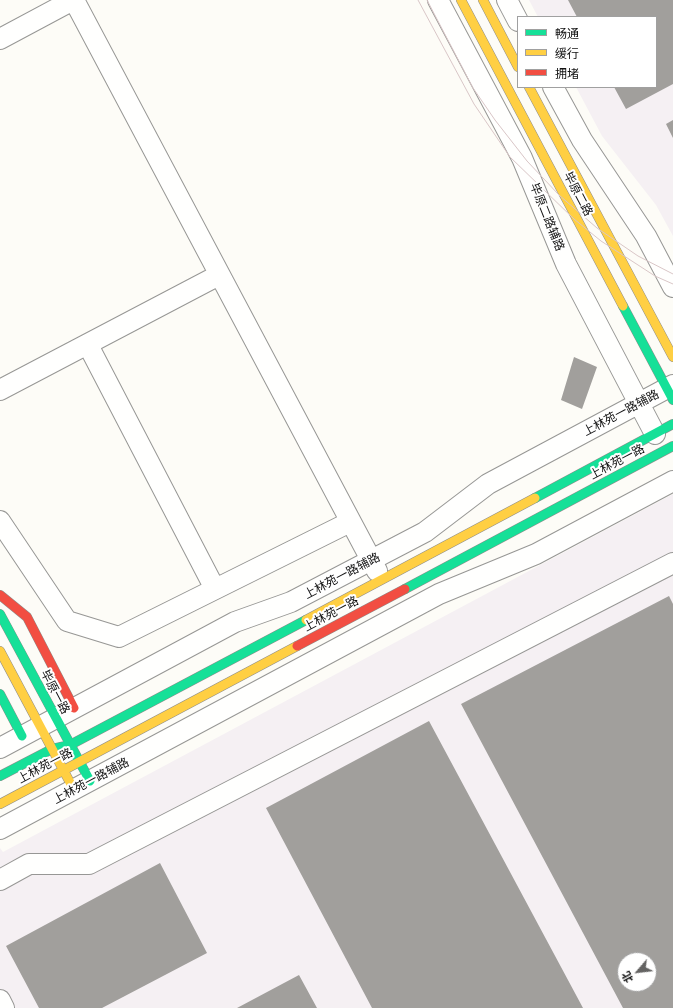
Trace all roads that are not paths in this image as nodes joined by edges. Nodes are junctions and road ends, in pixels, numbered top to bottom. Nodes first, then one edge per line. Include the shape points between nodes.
1 (73, 0) edge
2 (438, 0) edge
3 (461, 0) edge
4 (482, 0) edge
5 (507, 0) edge
6 (517, 19) edge
7 (0, 39) edge
8 (517, 65) edge
9 (530, 88) edge
10 (555, 88) edge
11 (219, 275) junction
12 (673, 287) edge
13 (88, 345) junction
14 (673, 357) edge
15 (0, 390) edge
16 (671, 391) edge
17 (639, 404) junction
18 (673, 424) edge
19 (655, 434) junction
20 (673, 446) edge
21 (673, 481) edge
22 (0, 522) edge
23 (350, 522) junction
24 (371, 560) junction
25 (673, 563) edge
26 (386, 588) junction
27 (216, 589) junction
28 (0, 595) edge
29 (0, 614) edge
30 (401, 615) junction
31 (0, 652) edge
32 (0, 694) edge
33 (74, 708) junction
34 (48, 722) junction
35 (22, 736) junction
36 (70, 745) junction
37 (0, 748) edge
38 (52, 749) junction
39 (79, 762) junction
40 (63, 770) junction
41 (0, 776) edge
42 (82, 785) junction
43 (0, 804) edge
44 (0, 829) edge
45 (0, 880) edge
46 (0, 1000) edge
47 (4, 1008) edge

1 - 7 street
1 - 11 street
2 - 17 street, 毕原二路辅路 via 522,158 566,264
3 - 16 street, 毕原二路
4 - 8 street
5 - 6 street
9 - 14 street, 毕原二路
10 - 12 street via 582,140 646,236
11 - 13 street
11 - 23 street
13 - 15 street
13 - 27 street
16 - 17 street, 上林苑一路辅路
17 - 19 street, 毕原二路辅路
17 - 24 street, 上林苑一路辅路 via 488,484 425,532
18 - 19 street, 上林苑一路
19 - 26 street, 上林苑一路
20 - 26 street, 上林苑一路
21 - 30 street, 上林苑一路辅路 via 536,554 439,594
22 - 27 street via 67,622 119,638
23 - 24 street
23 - 27 street
24 - 26 street
24 - 33 street, 上林苑一路辅路 via 291,602 235,622
25 - 45 street via 89,864 29,864
26 - 30 street
26 - 36 street, 上林苑一路
26 - 39 street, 上林苑一路
28 - 33 street via 27,617
29 - 34 street, 毕原一路
30 - 42 street, 上林苑一路辅路
31 - 34 street, 毕原一路
32 - 35 street
33 - 34 street, 上林苑一路辅路
34 - 35 street, 上林苑一路辅路
34 - 36 street, 毕原一路
34 - 38 street, 毕原一路
35 - 37 street, 上林苑一路辅路
36 - 38 street, 上林苑一路
36 - 39 street, 毕原一路
38 - 40 street, 毕原一路
38 - 41 street, 上林苑一路
39 - 40 street, 上林苑一路
39 - 42 street, 毕原一路
40 - 42 street, 毕原一路
40 - 43 street, 上林苑一路
42 - 44 street, 上林苑一路辅路
46 - 47 street

